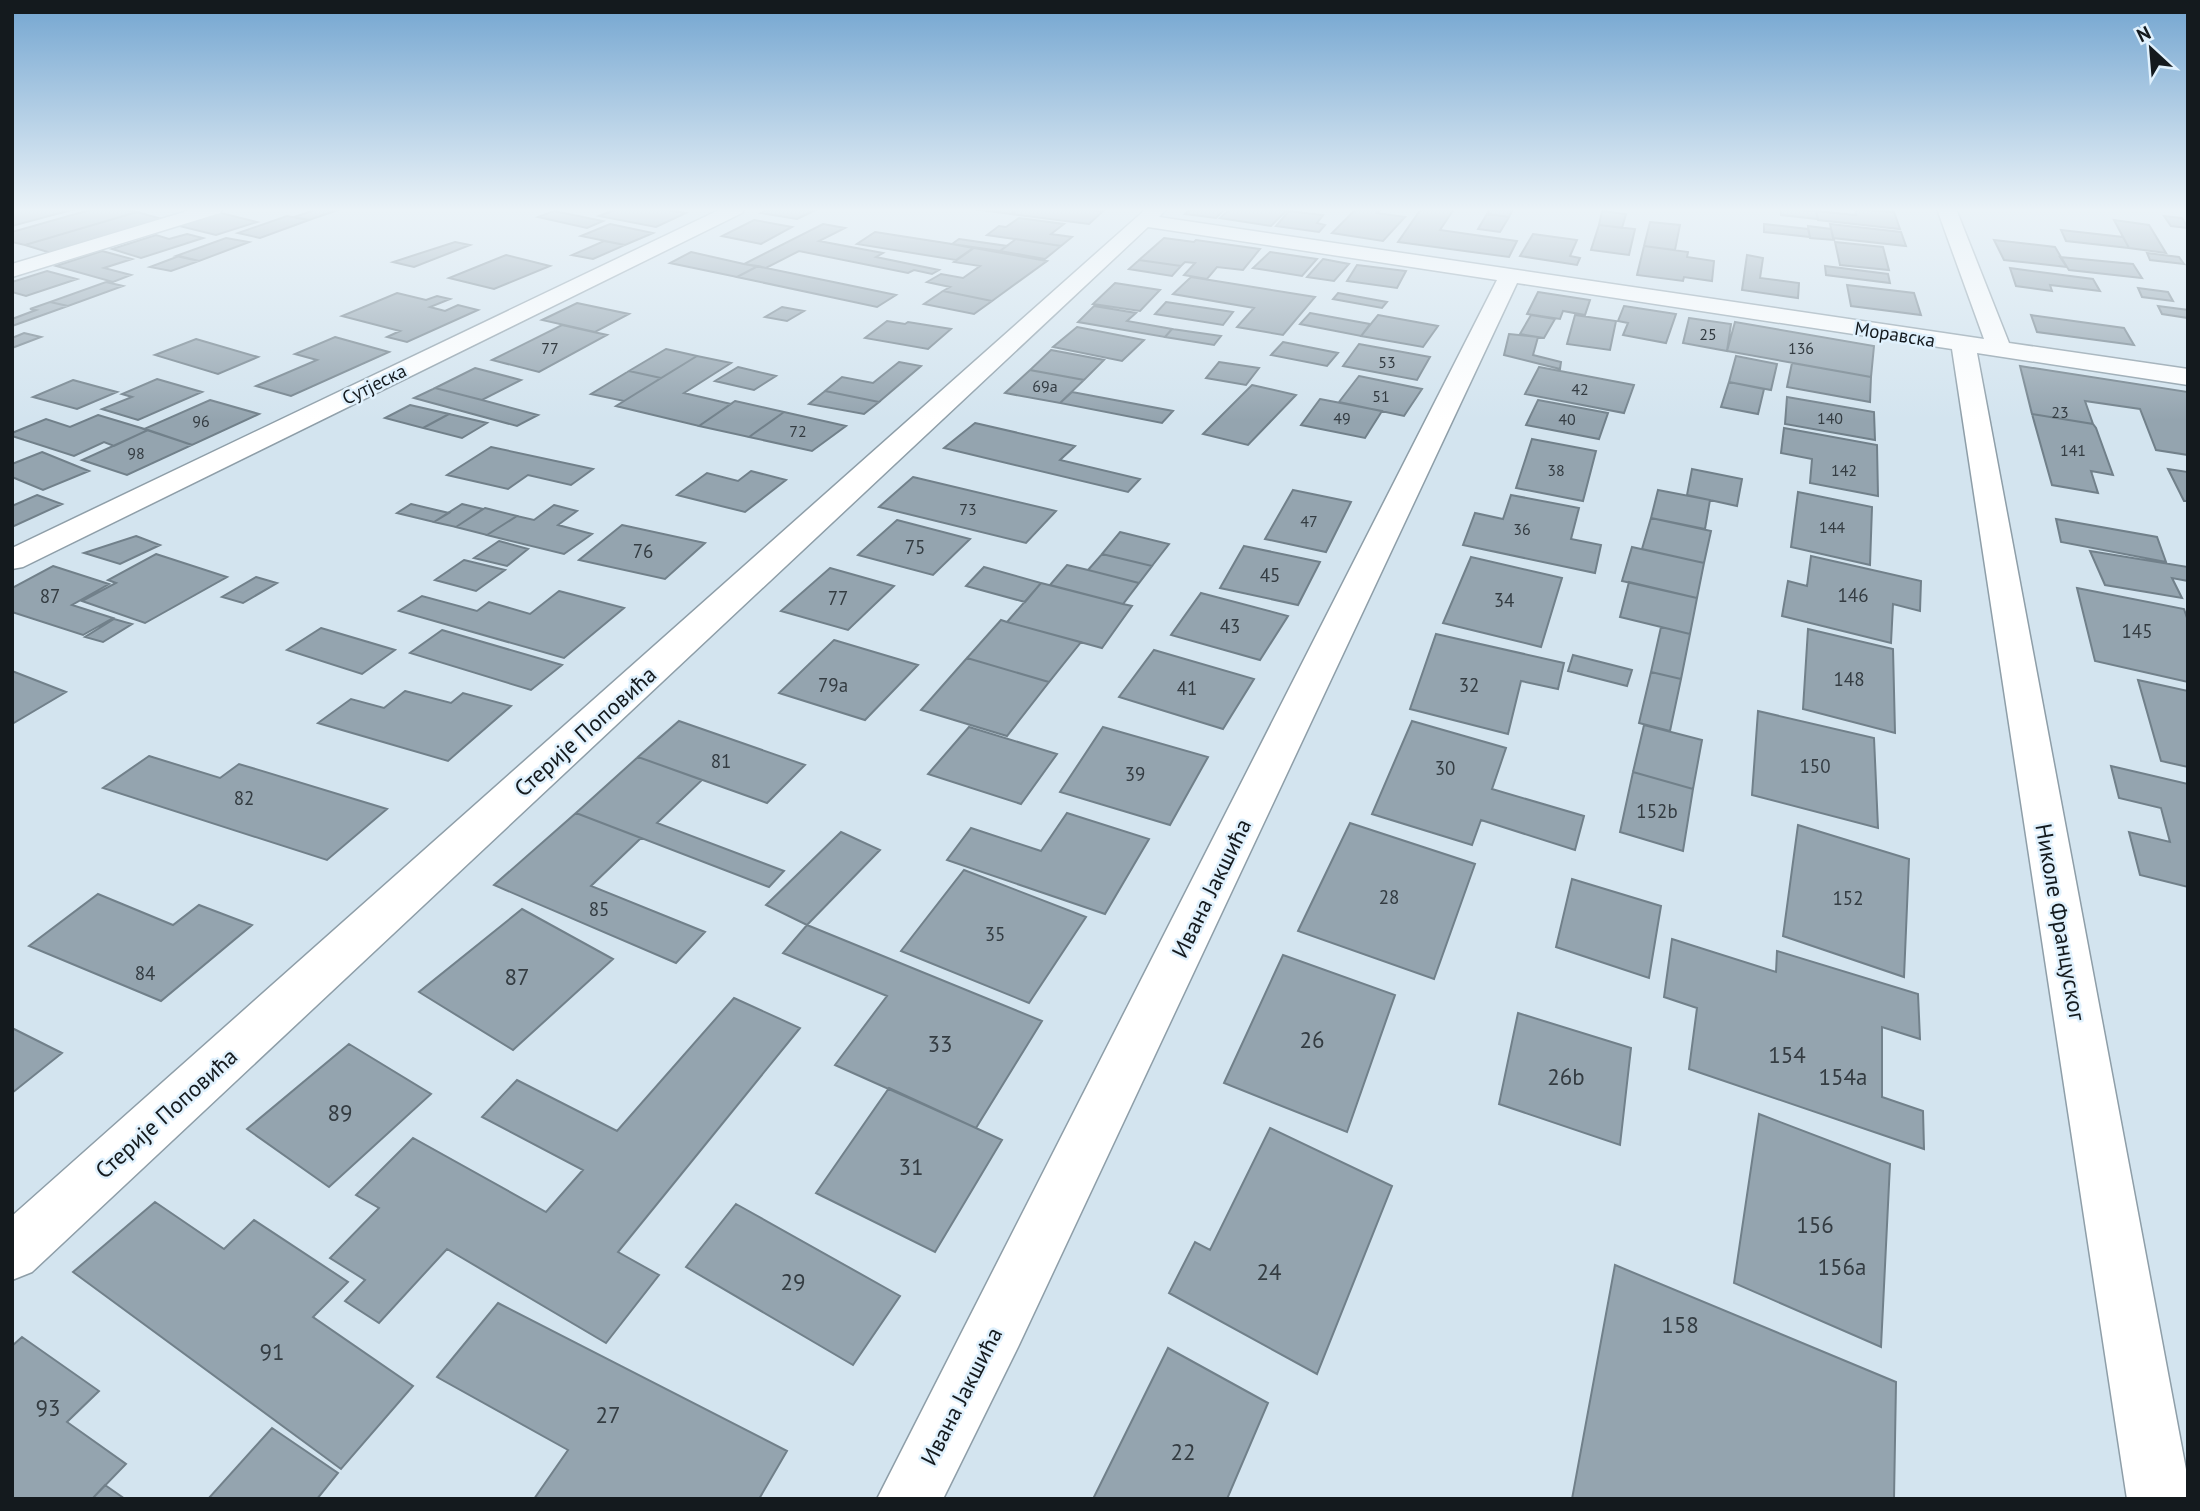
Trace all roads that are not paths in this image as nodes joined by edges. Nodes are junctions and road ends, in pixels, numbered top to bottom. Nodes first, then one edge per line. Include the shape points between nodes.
1 (591, 280) edge
2 (1080, 280) edge
3 (1508, 280) edge
4 (1540, 280) edge
5 (1965, 280) edge
6 (1982, 347) junction
7 (2188, 377) edge
8 (12, 560) edge
9 (12, 1253) edge
10 (909, 1499) edge
11 (2159, 1499) edge

1 - 8 street, Сутјеска
2 - 9 street, Стерије Поповића
3 - 10 street, Ивана Јакшића
4 - 6 street, Моравска
5 - 6 street, Николе Француског
6 - 7 street, Моравска
6 - 11 street, Николе Француског

